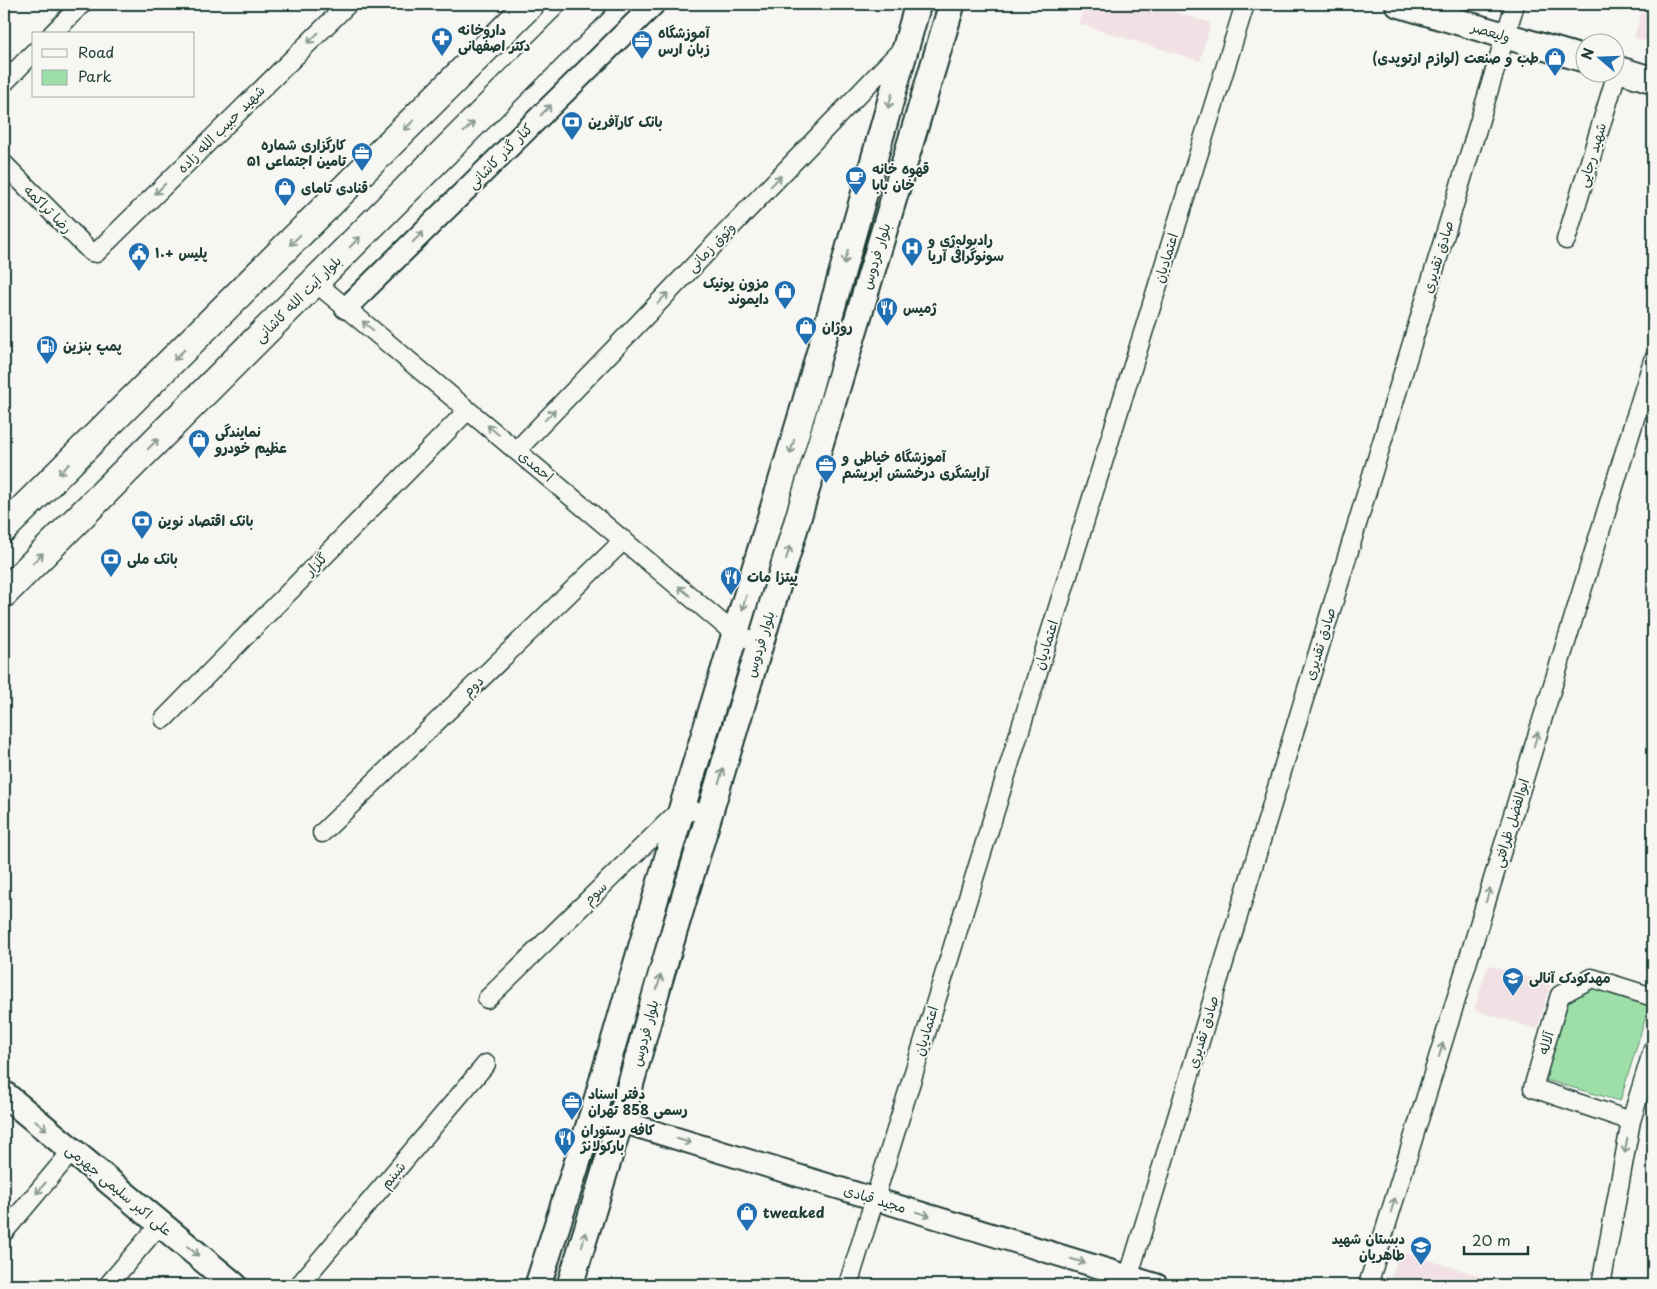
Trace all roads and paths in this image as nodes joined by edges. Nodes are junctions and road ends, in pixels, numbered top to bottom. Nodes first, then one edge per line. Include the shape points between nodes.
1 (82, 4) edge
2 (348, 4) edge
3 (530, 4) edge
4 (592, 4) edge
5 (654, 4) edge
6 (918, 4) edge
7 (952, 4) edge
8 (1245, 4) edge
9 (1398, 4) edge
10 (1515, 4) edge
11 (54, 32) edge
12 (1505, 36) junction
13 (906, 45) junction
14 (32, 54) edge
15 (937, 54) junction
16 (1574, 56) edge
17 (1624, 71) edge
18 (1653, 80) edge
19 (4, 82) edge
20 (1612, 82) edge
21 (4, 164) edge
22 (1566, 240) dead end
23 (94, 253) joint
24 (315, 282) junction
25 (346, 308) junction
26 (1653, 360) edge
27 (804, 407) junction
28 (468, 410) junction
29 (829, 414) junction
30 (517, 450) junction
31 (4, 528) edge
32 (624, 540) junction
33 (4, 593) edge
34 (735, 634) junction
35 (761, 643) junction
36 (164, 719) dead end
37 (682, 808) junction
38 (709, 815) junction
39 (322, 833) dead end
40 (1653, 997) edge
41 (487, 999) dead end
42 (1653, 1049) edge
43 (486, 1064) dead end
44 (4, 1094) edge
45 (593, 1113) junction
46 (1631, 1121) junction
47 (620, 1122) junction
48 (72, 1151) junction
49 (874, 1199) junction
50 (160, 1224) junction
51 (4, 1232) edge
52 (1127, 1281) edge
53 (108, 1285) edge
54 (234, 1285) edge
55 (300, 1285) edge
56 (538, 1285) edge
57 (570, 1285) edge
58 (848, 1285) edge
59 (1157, 1285) edge
60 (1368, 1285) edge
61 (1601, 1285) edge

1 - 11 street
2 -> 23 street, شهید حبیب الله زاده
3 -> 31 main road
24 -> 4 main road, بلوار آیت الله کاشانی
25 -> 5 street, کنار گذر کاشانی
6 - 13 main road, بلوار فردوس
7 - 15 main road, بلوار فردوس
8 - 49 street, اعتمادیان
9 - 12 main road, ولیعصر
10 - 12 street, صادق تقدیری
12 - 16 main road, ولیعصر
12 - 52 street, صادق تقدیری
13 - 15 main road
13 -> 27 main road, بلوار فردوس
30 -> 13 street, وثوق زمانی
14 - 19 street
15 - 29 main road, بلوار فردوس
17 - 18 main road
20 - 22 street, شهید رجایی
21 - 23 street, رضا تراکمه
24 - 25 street, احمدی
33 -> 24 main road, بلوار آیت الله کاشانی
28 -> 25 street, احمدی
60 -> 26 street, ابوالفضل ظرافتی
27 - 29 main road
27 -> 34 main road, بلوار فردوس
30 -> 28 street, احمدی
28 - 36 street, گلزار
35 -> 29 main road, بلوار فردوس
30 - 32 street, احمدی
34 -> 32 street, احمدی
32 - 39 street, دوم
34 - 35 street, احمدی
34 - 37 main road, بلوار فردوس
38 -> 35 main road, بلوار فردوس
37 - 38 street
37 - 41 street, سوم
37 - 45 main road, بلوار فردوس
47 -> 38 main road, بلوار فردوس
40 - 46 street, آلاله via 1592,978 1560,995 1533,1088
42 - 46 street
43 - 55 street, شبنم
44 -> 48 main road, علی اکبر سلیمی جهرمی
45 - 47 street, مجید قبادی
45 - 56 main road, بلوار فردوس
46 -> 61 street
47 -> 49 street, مجید قبادی
57 -> 47 main road, بلوار فردوس
48 - 50 main road, علی اکبر سلیمی جهرمی
48 -> 51 street
49 -> 52 street, مجید قبادی
49 - 58 street, اعتمادیان
50 - 53 street
50 -> 54 main road, علی اکبر سلیمی جهرمی
52 - 59 street, مجید قبادی

